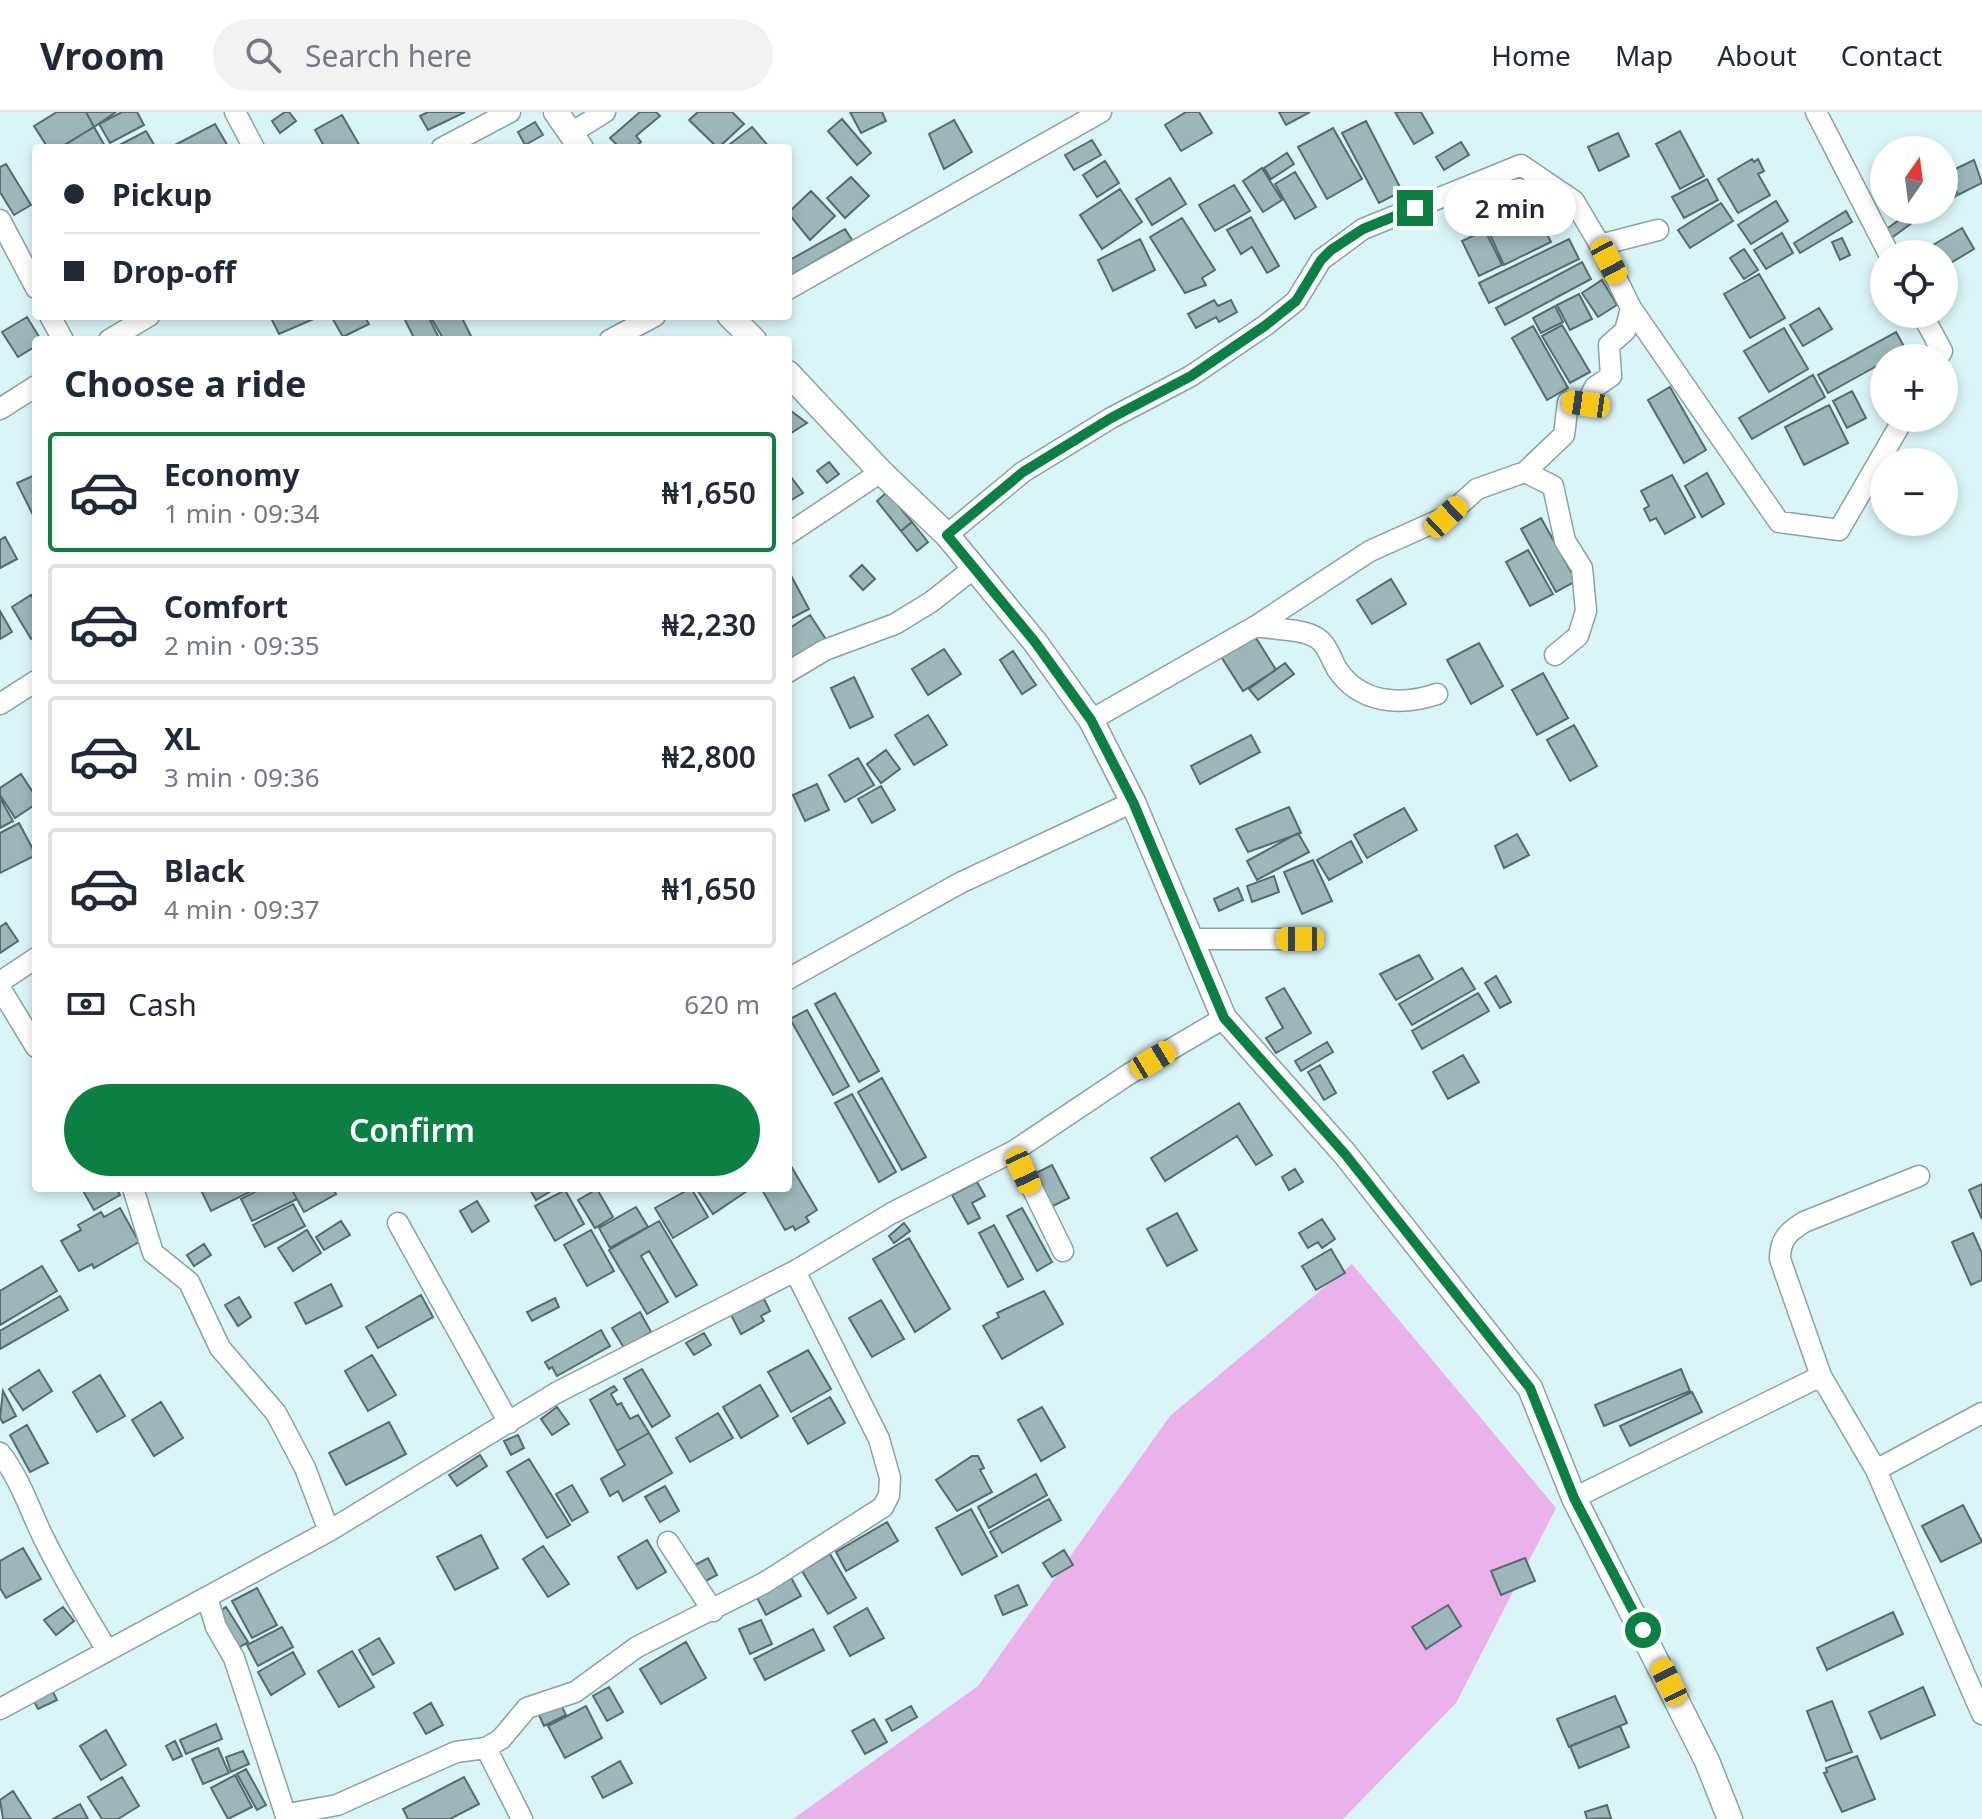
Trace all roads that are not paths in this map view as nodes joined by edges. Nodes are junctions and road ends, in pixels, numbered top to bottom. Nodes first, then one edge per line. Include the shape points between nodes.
1 (235, 112) edge
2 (510, 112) edge
3 (556, 112) edge
4 (605, 112) edge
5 (1101, 112) edge
6 (1816, 112) edge
7 (576, 140) edge
8 (252, 144) edge
9 (450, 144) edge
10 (0, 220) edge
11 (1658, 230) dead end
12 (1882, 240) edge
13 (1600, 245) junction
14 (32, 280) edge
15 (792, 287) edge
16 (1631, 308) junction
17 (142, 320) edge
18 (648, 320) edge
19 (737, 320) edge
20 (116, 336) edge
21 (618, 336) edge
22 (751, 336) edge
23 (792, 377) edge
24 (32, 389) edge
25 (0, 409) edge
26 (1896, 432) edge
27 (881, 472) junction
28 (1525, 472) junction
29 (792, 531) edge
30 (947, 535) junction
31 (974, 568) junction
32 (1256, 626) junction
33 (1555, 655) dead end
34 (792, 670) edge
35 (32, 684) edge
36 (1437, 694) dead end
37 (0, 704) edge
38 (1091, 720) junction
39 (1133, 802) junction
40 (1192, 939) junction
41 (1300, 939) dead end
42 (32, 961) edge
43 (792, 977) edge
44 (0, 985) edge
45 (1224, 1018) junction
46 (32, 1040) edge
47 (1014, 1151) junction
48 (1919, 1176) dead end
49 (134, 1192) edge
50 (398, 1223) dead end
51 (1063, 1251) dead end
52 (795, 1271) junction
53 (1821, 1376) junction
54 (1982, 1413) edge
55 (509, 1423) junction
56 (0, 1453) edge
57 (1876, 1470) junction
58 (1574, 1498) junction
59 (329, 1531) junction
60 (668, 1542) dead end
61 (207, 1597) junction
62 (713, 1611) junction
63 (107, 1650) junction
64 (1980, 1704) edge
65 (0, 1709) edge
66 (486, 1748) junction
67 (287, 1817) edge
68 (522, 1819) edge
69 (1730, 1819) edge

1 - 8 street
2 - 9 street
3 - 7 street
4 - 7 street
5 - 15 street
6 - 12 street
10 - 14 street
11 - 13 street
13 - 16 street
13 - 30 street via 1574,201 1521,165 1363,229 1321,260 1296,301 1266,325 1191,376 1023,472
16 - 26 street via 1779,522 1839,530
16 - 28 street via 1625,331 1609,345 1611,376 1595,387 1586,404 1568,402 1564,435
17 - 20 street
18 - 21 street
19 - 22 street
23 - 27 street
24 - 25 street
27 - 29 street
27 - 30 street
28 - 32 street via 1477,489 1446,517 1370,551
28 - 33 street via 1553,486 1565,541 1582,568 1586,611 1578,636
30 - 31 street
31 - 34 street via 895,624 825,650
31 - 38 street
32 - 36 street via 1321,640 1343,678 1364,694 1414,702
32 - 38 street
35 - 37 street
38 - 39 street
39 - 40 street
39 - 43 street via 960,883
40 - 41 street
40 - 45 street
42 - 44 street
44 - 46 street
45 - 47 street
45 - 58 street via 1345,1154 1530,1388
47 - 51 street
47 - 52 street via 892,1213
48 - 53 street via 1804,1222 1788,1232 1780,1246 1796,1312
49 - 59 street via 153,1253 189,1282 220,1348 276,1413
50 - 55 street
52 - 55 street via 556,1393
52 - 62 street via 879,1439 889,1495 883,1507 861,1523
53 - 57 street
53 - 58 street
54 - 57 street
55 - 59 street
56 - 63 street
57 - 64 street
58 - 69 street via 1707,1761
59 - 61 street
60 - 62 street
61 - 63 street
61 - 67 street via 234,1658
62 - 66 street via 637,1647 575,1692 527,1708 501,1739
63 - 65 street
66 - 67 street via 456,1752 337,1805
66 - 68 street

